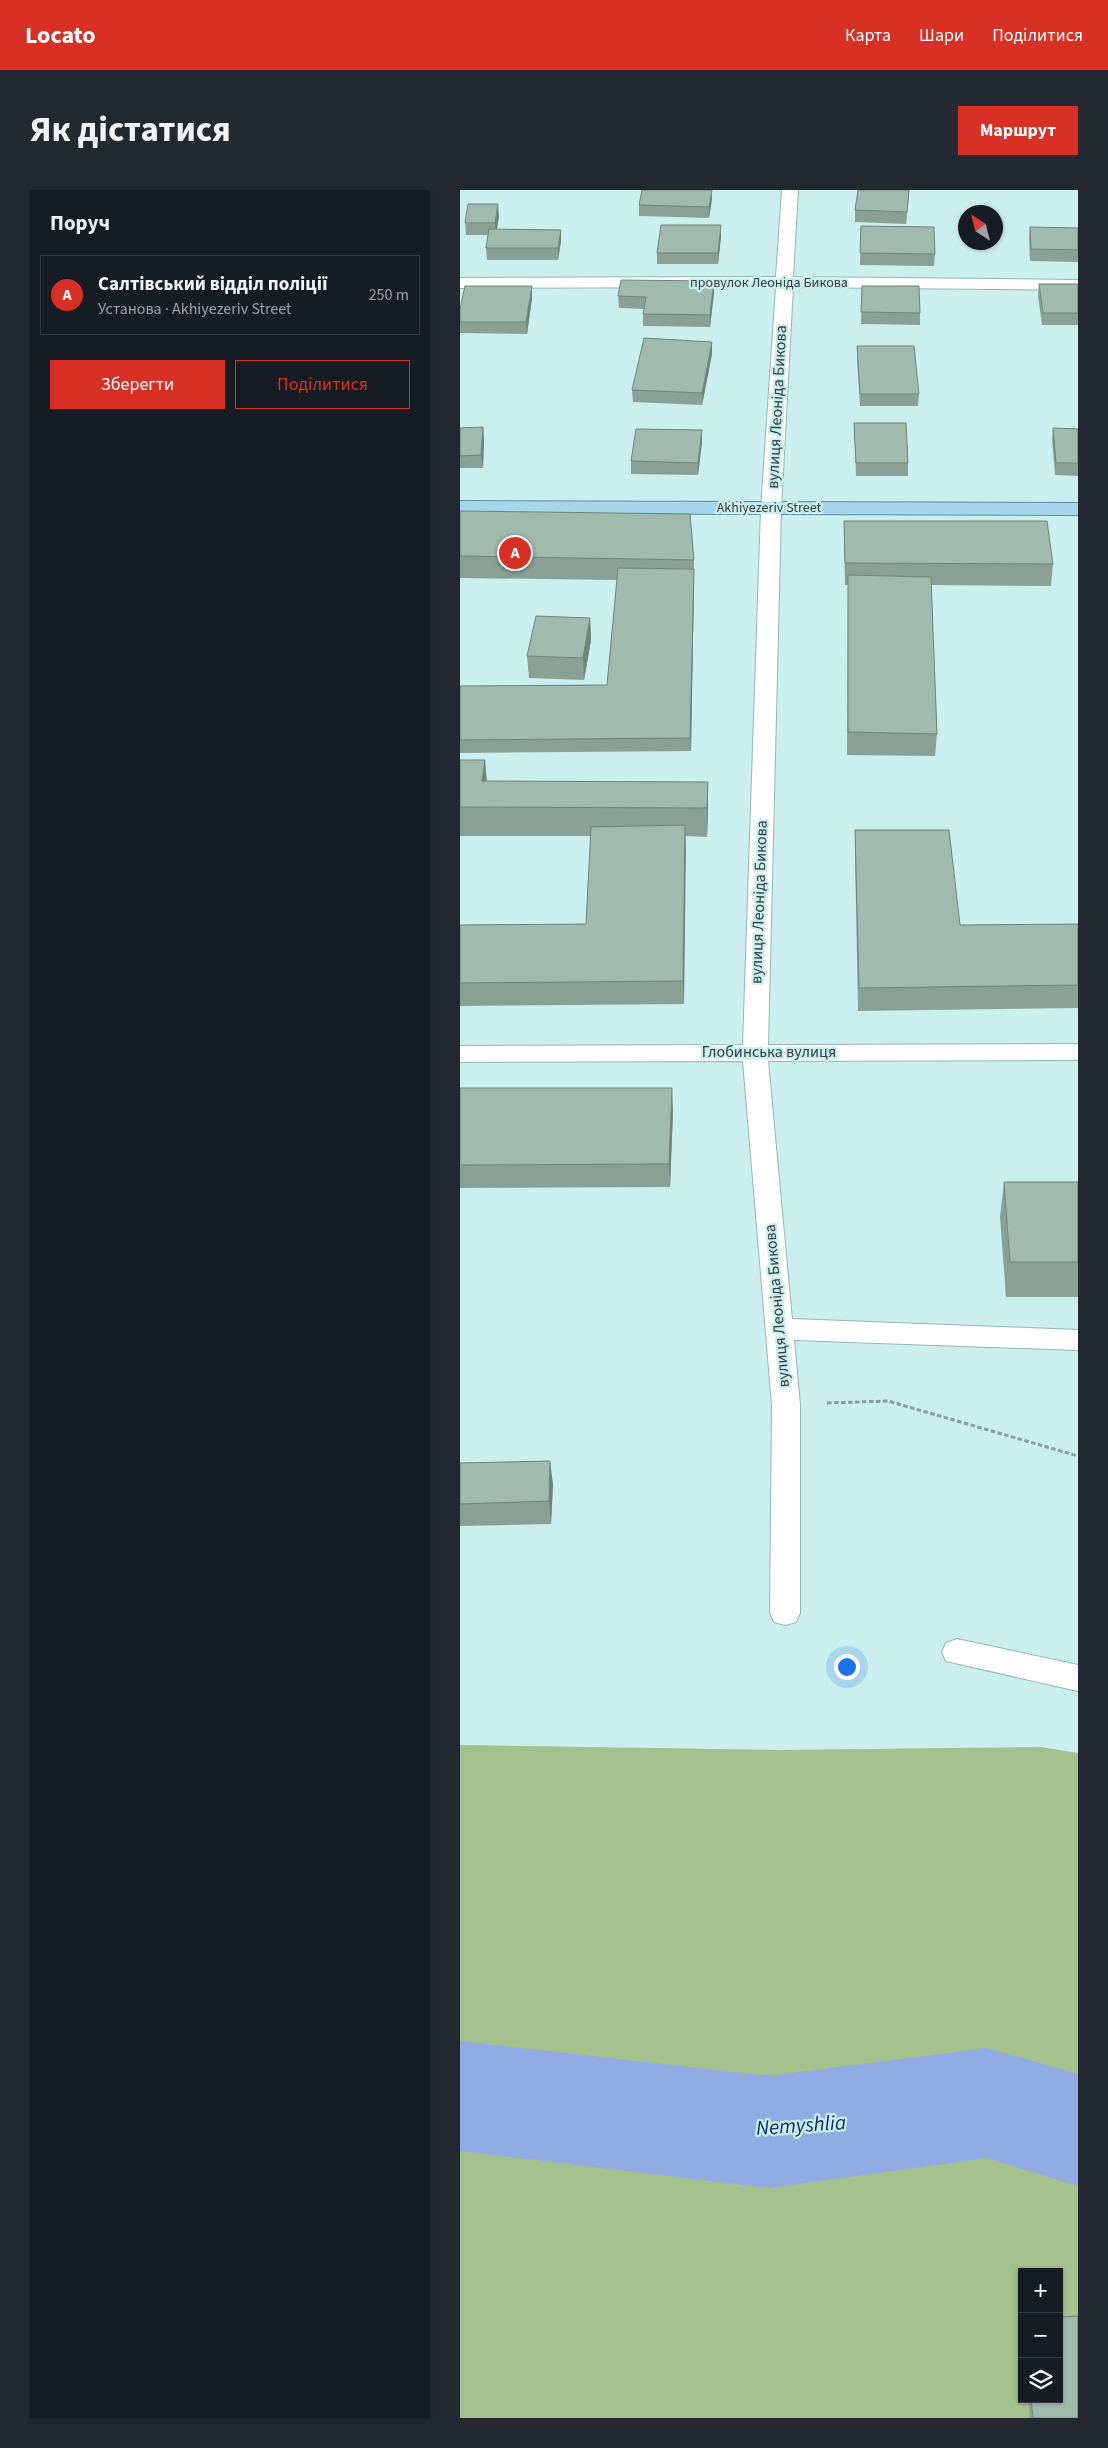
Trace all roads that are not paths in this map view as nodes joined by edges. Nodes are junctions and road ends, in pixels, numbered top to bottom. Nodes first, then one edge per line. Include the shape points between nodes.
1 (790, 190) edge
2 (784, 282) junction
3 (460, 284) edge
4 (1078, 285) edge
5 (460, 507) edge
6 (771, 508) junction
7 (1078, 509) edge
8 (755, 1051) junction
9 (1078, 1052) edge
10 (460, 1054) edge
11 (779, 1329) junction
12 (1078, 1340) edge
13 (785, 1613) dead end
14 (957, 1652) dead end
15 (1078, 1678) edge

1 - 2 street, вулиця Леоніда Бикова
2 - 3 street, провулок Леоніда Бикова
2 - 4 street, провулок Леоніда Бикова
2 - 6 street, вулиця Леоніда Бикова
5 - 6 main road, Akhiyezeriv Street
6 - 7 main road, Akhiyezeriv Street
6 - 8 street, вулиця Леоніда Бикова
8 - 9 street, Глобинська вулиця
8 - 10 street, Глобинська вулиця
8 - 11 street, вулиця Леоніда Бикова
11 - 12 street
11 - 13 street, вулиця Леоніда Бикова via 786,1405
14 - 15 street

